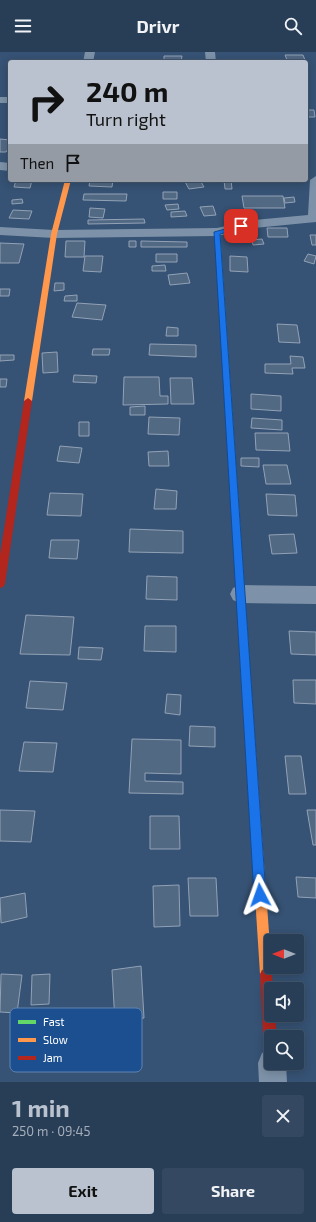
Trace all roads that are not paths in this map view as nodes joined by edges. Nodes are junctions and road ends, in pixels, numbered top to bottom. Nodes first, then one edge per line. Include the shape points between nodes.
1 (316, 180) edge
2 (67, 182) edge
3 (315, 218) edge
4 (0, 231) edge
5 (217, 232) junction
6 (54, 234) junction
7 (0, 584) edge
8 (240, 594) junction
9 (316, 595) edge
10 (269, 1030) edge
11 (272, 1070) edge
12 (273, 1082) edge

1 - 3 street
2 - 6 street
3 - 5 street via 253,224
4 - 6 street
5 - 6 street
5 - 8 street
6 - 7 street
8 - 9 street
8 - 10 street
11 - 12 street

